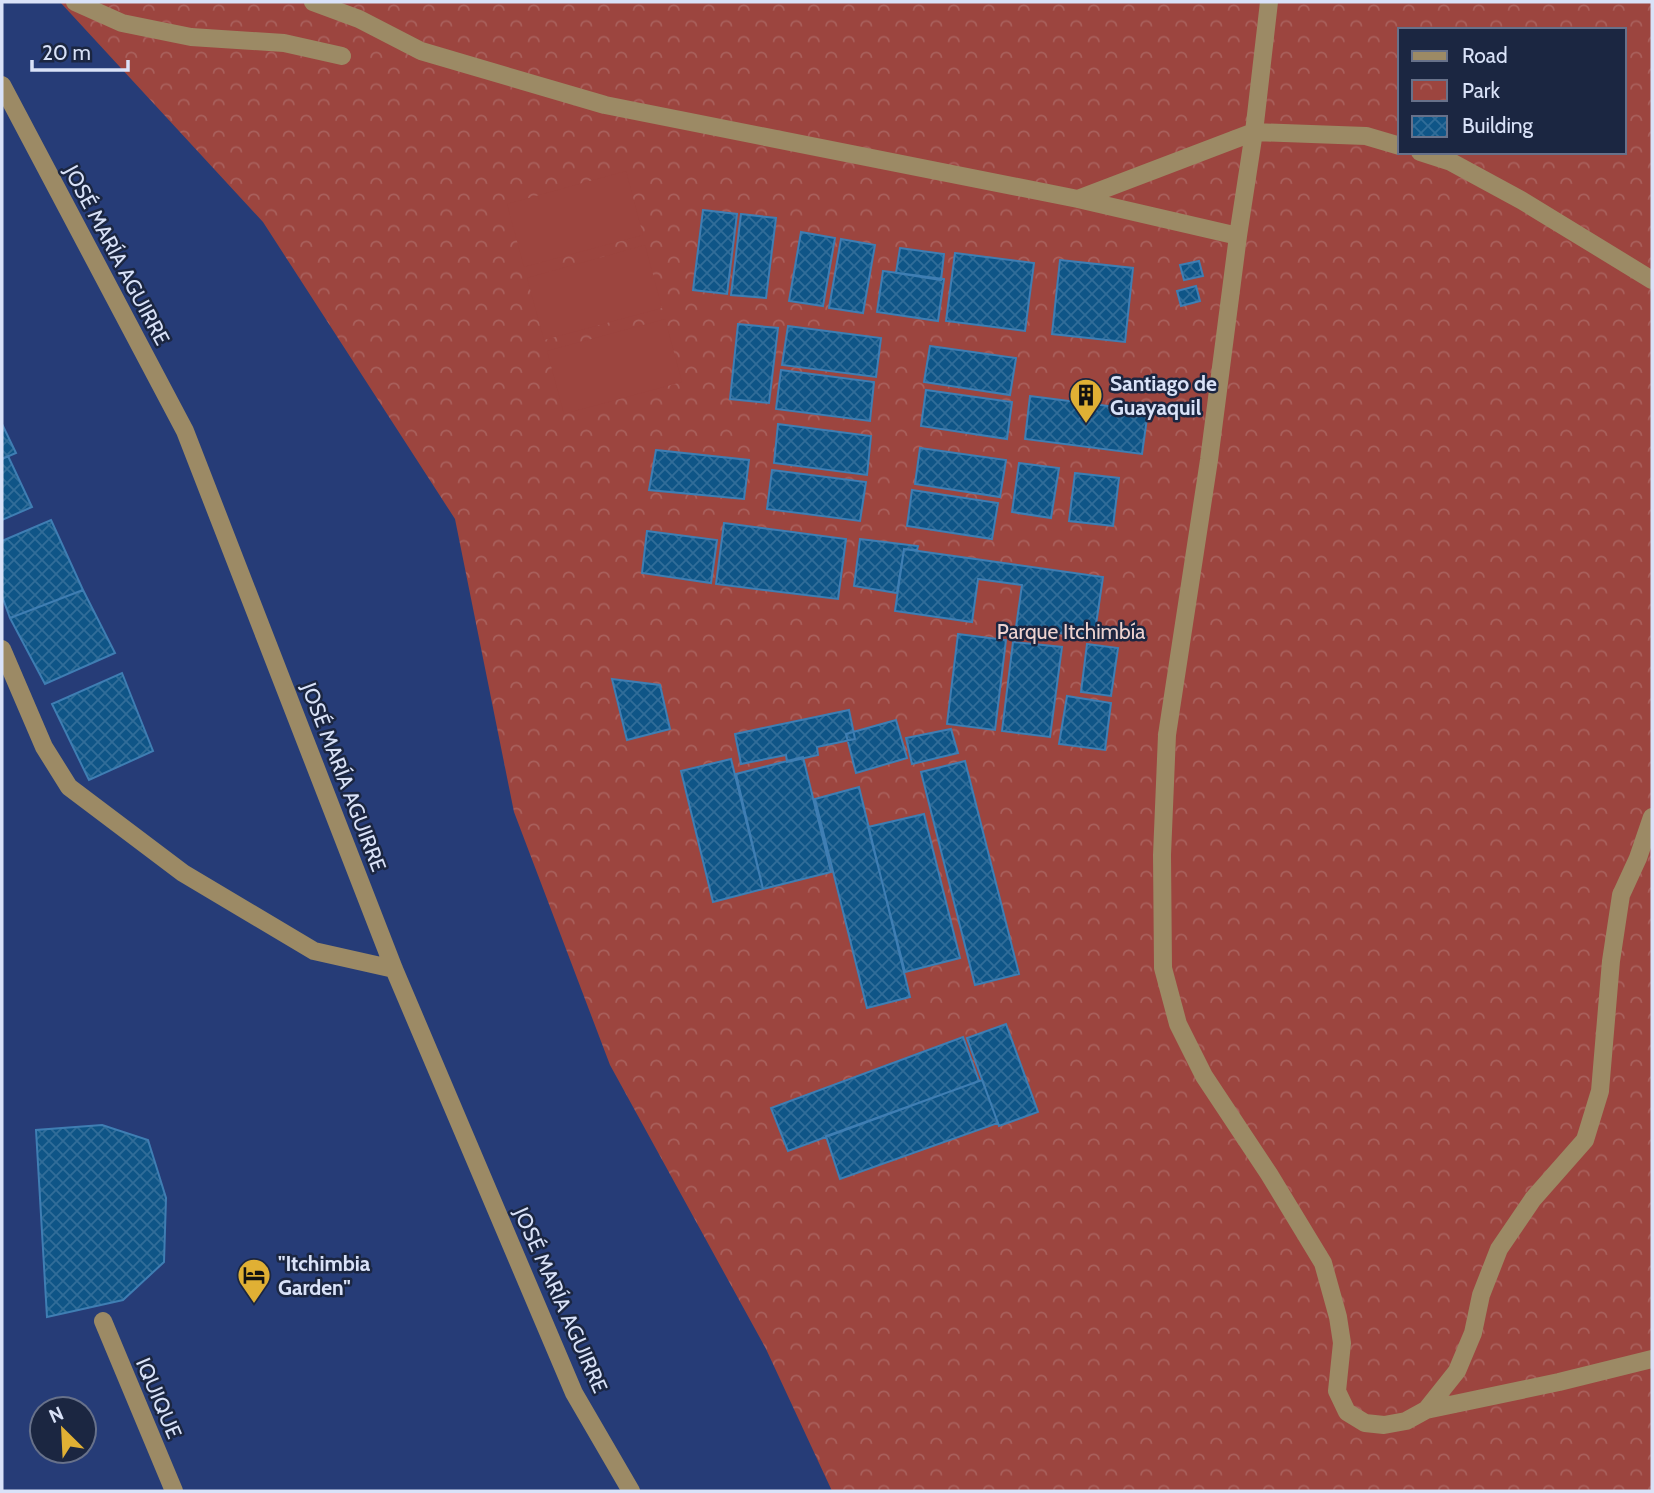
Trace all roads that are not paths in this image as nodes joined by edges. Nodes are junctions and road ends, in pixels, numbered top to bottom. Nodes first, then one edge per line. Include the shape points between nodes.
1 (75, 2) edge
2 (313, 2) edge
3 (1269, 2) edge
4 (361, 10) edge
5 (342, 56) dead end
6 (2, 86) edge
7 (1254, 132) junction
8 (1398, 145) edge
9 (1426, 154) edge
10 (1078, 199) junction
11 (1238, 236) junction
12 (1652, 280) edge
13 (2, 649) edge
14 (1652, 817) edge
15 (394, 969) junction
16 (103, 1321) dead end
17 (1652, 1359) edge
18 (1426, 1410) junction
19 (174, 1491) edge
20 (631, 1491) edge

1 - 5 street via 122,23 191,37 284,43
2 - 4 street
3 - 7 street
4 - 10 street via 421,51 605,105
6 - 15 street, JOSÉ MARÍA AGUIRRE via 185,431
7 - 8 street via 1366,136
7 - 10 street
7 - 11 street
9 - 12 street via 1451,162 1521,200
10 - 11 street
11 - 18 street via 1167,735 1161,855 1163,968 1178,1024 1204,1076 1323,1263 1342,1343 1336,1391 1347,1412 1365,1423 1384,1425 1406,1422
13 - 15 street via 44,747 69,787 183,873 314,951
14 - 18 street via 1621,895 1600,1091 1585,1140 1533,1199 1499,1249 1457,1371
15 - 20 street, JOSÉ MARÍA AGUIRRE via 574,1393
16 - 19 street, IQUIQUE
17 - 18 street

